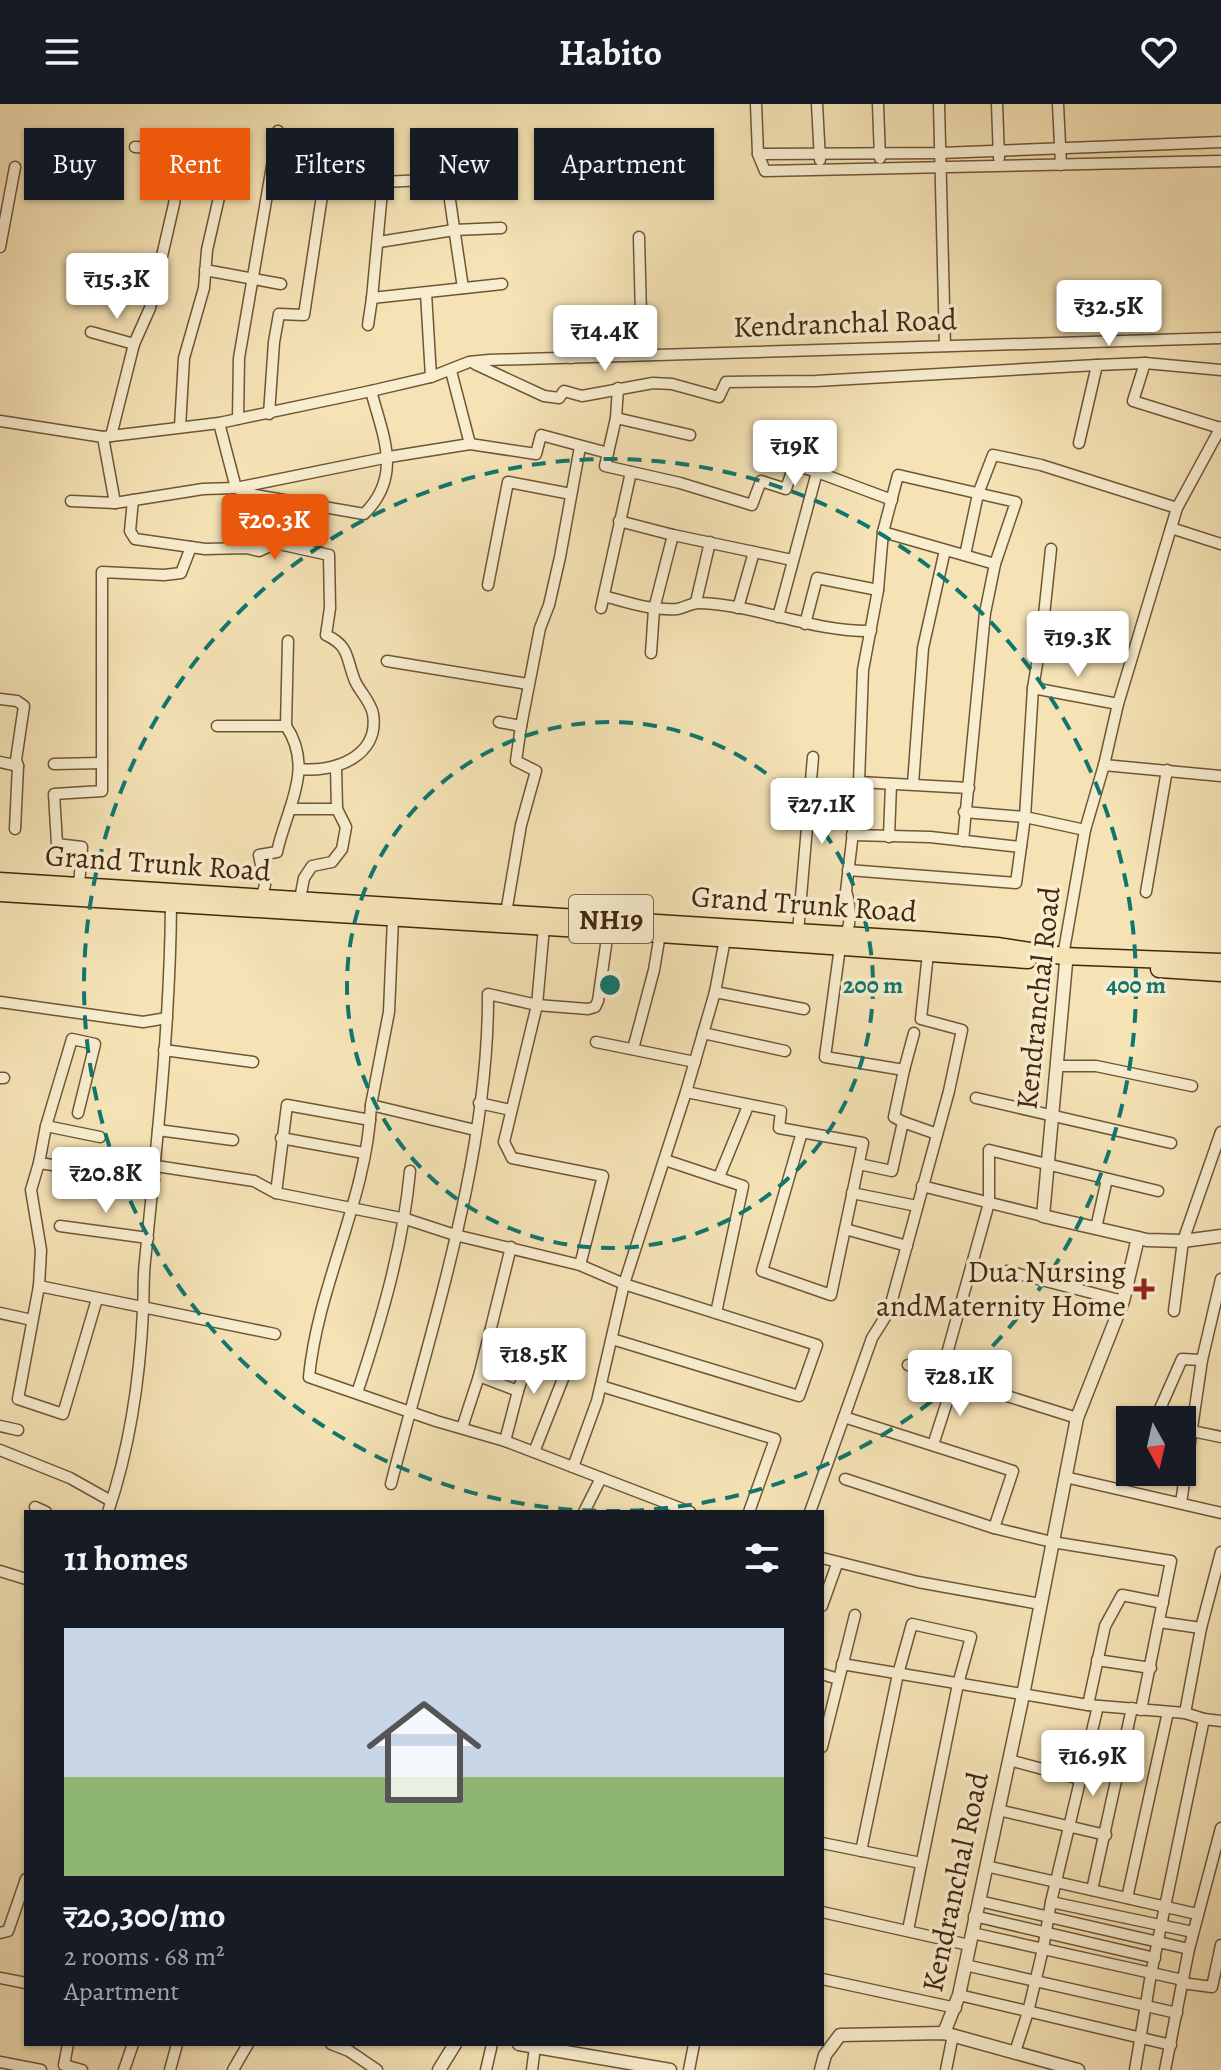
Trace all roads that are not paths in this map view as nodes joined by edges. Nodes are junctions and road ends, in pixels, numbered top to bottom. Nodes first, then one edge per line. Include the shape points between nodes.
1 (756, 104) edge
2 (817, 104) edge
3 (878, 104) edge
4 (939, 104) edge
5 (997, 104) edge
6 (1058, 104) edge
7 (1221, 142) edge
8 (1122, 146) junction
9 (135, 147) dead end
10 (140, 147) edge
11 (1059, 148) junction
12 (999, 151) junction
13 (941, 153) junction
14 (758, 154) junction
15 (880, 154) junction
16 (819, 156) junction
17 (1221, 161) edge
18 (1122, 164) junction
19 (1061, 165) junction
20 (1000, 166) junction
21 (15, 167) dead end
22 (942, 167) junction
23 (881, 169) junction
24 (820, 170) junction
25 (394, 181) edge
26 (175, 200) edge
27 (218, 200) edge
28 (266, 200) edge
29 (321, 200) edge
30 (382, 200) edge
31 (501, 228) dead end
32 (454, 230) junction
33 (639, 237) dead end
34 (379, 242) junction
35 (0, 247) edge
36 (205, 270) junction
37 (253, 278) junction
38 (281, 284) dead end
39 (502, 284) dead end
40 (463, 288) junction
41 (426, 293) junction
42 (372, 298) junction
43 (573, 313) dead end
44 (368, 325) dead end
45 (91, 332) dead end
46 (1221, 338) edge
47 (134, 344) junction
48 (945, 346) junction
49 (642, 355) junction
50 (571, 358) junction
51 (469, 362) junction
52 (1145, 363) junction
53 (1097, 365) junction
54 (1221, 370) edge
55 (451, 371) junction
56 (431, 377) junction
57 (618, 388) junction
58 (371, 391) junction
59 (269, 414) junction
60 (616, 418) junction
61 (238, 419) junction
62 (0, 421) edge
63 (219, 423) junction
64 (180, 427) junction
65 (1221, 428) edge
66 (690, 435) dead end
67 (107, 436) junction
68 (1079, 443) dead end
69 (470, 444) junction
70 (580, 447) junction
71 (608, 453) junction
72 (389, 457) junction
73 (631, 472) junction
74 (817, 472) junction
75 (236, 488) junction
76 (571, 494) junction
77 (978, 494) junction
78 (133, 500) junction
79 (892, 500) junction
80 (71, 501) dead end
81 (115, 503) junction
82 (1177, 508) junction
83 (619, 521) junction
84 (1171, 528) junction
85 (883, 532) junction
86 (673, 535) junction
87 (710, 542) junction
88 (1221, 544) edge
89 (191, 547) junction
90 (1051, 549) dead end
91 (945, 550) junction
92 (754, 552) junction
93 (965, 555) junction
94 (792, 560) junction
95 (995, 564) junction
96 (488, 585) dead end
97 (878, 590) junction
98 (604, 596) junction
99 (696, 602) junction
100 (601, 608) dead end
101 (738, 608) junction
102 (654, 609) junction
103 (778, 617) junction
104 (805, 624) junction
105 (871, 631) junction
106 (288, 641) dead end
107 (651, 653) dead end
108 (387, 661) dead end
109 (528, 684) junction
110 (1033, 688) junction
111 (0, 699) edge
112 (1118, 704) junction
113 (499, 722) dead end
114 (217, 726) dead end
115 (286, 726) junction
116 (521, 726) junction
117 (813, 757) dead end
118 (0, 762) edge
119 (102, 763) junction
120 (54, 764) dead end
121 (1104, 765) junction
122 (18, 766) junction
123 (336, 767) junction
124 (299, 769) junction
125 (1167, 770) junction
126 (1221, 776) edge
127 (859, 782) junction
128 (891, 784) junction
129 (913, 784) junction
130 (969, 788) junction
131 (290, 809) junction
132 (337, 809) junction
133 (964, 812) junction
134 (1025, 817) junction
135 (15, 829) dead end
136 (1085, 830) junction
137 (852, 835) junction
138 (889, 837) junction
139 (963, 841) junction
140 (1021, 847) junction
141 (848, 870) junction
142 (0, 881) edge
143 (79, 886) junction
144 (1146, 892) dead end
145 (0, 893) edge
146 (255, 898) junction
147 (171, 905) junction
148 (298, 906) junction
149 (506, 913) junction
150 (393, 918) junction
151 (544, 927) junction
152 (608, 931) junction
153 (798, 932) junction
154 (660, 934) junction
155 (725, 939) junction
156 (844, 941) junction
157 (928, 953) junction
158 (1065, 960) junction
159 (1221, 962) edge
160 (1221, 973) edge
161 (715, 992) junction
162 (0, 1002) edge
163 (537, 1005) junction
164 (804, 1009) dead end
165 (167, 1018) junction
166 (703, 1033) junction
167 (914, 1033) dead end
168 (596, 1042) dead end
169 (633, 1049) junction
170 (164, 1050) junction
171 (785, 1051) dead end
172 (253, 1062) dead end
173 (695, 1062) junction
174 (1058, 1066) junction
175 (904, 1070) junction
176 (1192, 1086) dead end
177 (686, 1092) junction
178 (976, 1098) dead end
179 (479, 1103) junction
180 (371, 1105) junction
181 (748, 1106) junction
182 (511, 1110) junction
183 (78, 1113) dead end
184 (1052, 1115) junction
185 (370, 1120) junction
186 (903, 1122) junction
187 (46, 1126) junction
188 (158, 1130) junction
189 (475, 1130) junction
190 (802, 1132) junction
191 (1221, 1132) edge
192 (937, 1134) junction
193 (100, 1137) dead end
194 (281, 1138) junction
195 (233, 1140) dead end
196 (1171, 1143) dead end
197 (364, 1153) junction
198 (665, 1160) junction
199 (39, 1163) junction
200 (1048, 1163) junction
201 (859, 1164) junction
202 (156, 1166) junction
203 (410, 1171) dead end
204 (719, 1177) junction
205 (1107, 1179) junction
206 (154, 1180) junction
207 (922, 1186) junction
208 (1158, 1191) dead end
209 (276, 1193) junction
210 (852, 1193) junction
211 (989, 1203) junction
212 (353, 1206) junction
213 (917, 1206) junction
214 (1043, 1216) junction
215 (406, 1219) junction
216 (60, 1226) dead end
217 (1096, 1228) junction
218 (845, 1229) junction
219 (455, 1235) junction
220 (1221, 1236) edge
221 (148, 1238) junction
222 (1138, 1238) junction
223 (1183, 1241) junction
224 (907, 1246) junction
225 (511, 1247) junction
226 (580, 1265) junction
227 (1007, 1271) dead end
228 (1221, 1279) edge
229 (624, 1284) junction
230 (39, 1286) junction
231 (97, 1299) junction
232 (1123, 1301) junction
233 (143, 1309) junction
234 (1174, 1311) dead end
235 (0, 1313) edge
236 (716, 1313) junction
237 (32, 1320) junction
238 (1209, 1331) junction
239 (275, 1334) dead end
240 (1221, 1334) edge
241 (612, 1339) junction
242 (534, 1343) dead end
243 (572, 1356) dead end
244 (1202, 1360) junction
245 (908, 1365) dead end
246 (941, 1375) junction
247 (479, 1376) junction
248 (954, 1380) junction
249 (601, 1386) junction
250 (518, 1391) junction
251 (357, 1393) junction
252 (1161, 1406) edge
253 (1193, 1406) edge
254 (410, 1411) junction
255 (844, 1417) junction
256 (1077, 1418) junction
257 (0, 1426) edge
258 (462, 1428) junction
259 (18, 1430) dead end
260 (1196, 1435) edge
261 (1221, 1437) edge
262 (505, 1441) junction
263 (933, 1445) junction
264 (0, 1450) edge
265 (534, 1452) junction
266 (573, 1467) junction
267 (1065, 1477) junction
268 (601, 1478) junction
269 (845, 1479) dead end
270 (391, 1484) dead end
271 (1183, 1486) edge
272 (1181, 1503) junction
273 (35, 1507) dead end
274 (109, 1507) edge
275 (673, 1509) edge
276 (42, 1510) edge
277 (585, 1510) edge
278 (750, 1510) edge
279 (811, 1510) edge
280 (1221, 1513) edge
281 (994, 1528) junction
282 (1052, 1542) junction
283 (1221, 1552) edge
284 (824, 1559) edge
285 (837, 1564) junction
286 (0, 1571) edge
287 (24, 1578) edge
288 (824, 1600) edge
289 (1163, 1603) junction
290 (1040, 1604) junction
291 (855, 1615) dead end
292 (1159, 1622) junction
293 (1201, 1628) junction
294 (1097, 1660) junction
295 (842, 1664) junction
296 (1151, 1668) junction
297 (898, 1674) junction
298 (824, 1675) edge
299 (838, 1679) junction
300 (958, 1684) junction
301 (1023, 1695) junction
302 (1093, 1705) junction
303 (1136, 1709) junction
304 (1168, 1712) junction
305 (1185, 1713) junction
306 (1204, 1719) junction
307 (1221, 1721) edge
308 (824, 1735) edge
309 (1009, 1760) junction
310 (1080, 1779) junction
311 (998, 1810) junction
312 (1069, 1826) junction
313 (1221, 1828) edge
314 (1106, 1835) junction
315 (824, 1843) edge
316 (861, 1851) junction
317 (921, 1863) junction
318 (986, 1866) junction
319 (1056, 1882) junction
320 (24, 1885) edge
321 (1092, 1890) junction
322 (1127, 1898) junction
323 (979, 1901) junction
324 (1051, 1902) junction
325 (1165, 1909) junction
326 (824, 1912) edge
327 (1197, 1914) junction
328 (974, 1916) junction
329 (1048, 1917) junction
330 (1163, 1926) junction
331 (908, 1930) junction
332 (1044, 1931) junction
333 (1193, 1932) junction
334 (0, 1933) edge
335 (970, 1939) junction
336 (1158, 1943) junction
337 (1221, 1945) edge
338 (1043, 1949) junction
339 (1189, 1949) junction
340 (1155, 1958) junction
341 (1219, 1959) edge
342 (965, 1965) junction
343 (1151, 1974) junction
344 (0, 1978) edge
345 (824, 1979) edge
346 (1035, 1982) junction
347 (1182, 1982) junction
348 (24, 1983) edge
349 (957, 2001) junction
350 (1146, 2007) junction
351 (1028, 2012) junction
352 (1177, 2013) junction
353 (949, 2034) junction
354 (1141, 2039) junction
355 (1171, 2045) junction
356 (68, 2046) edge
357 (132, 2046) edge
358 (176, 2046) edge
359 (247, 2046) edge
360 (336, 2046) edge
361 (454, 2046) edge
362 (492, 2046) edge
363 (694, 2046) edge
364 (545, 2047) edge
365 (1015, 2052) junction
366 (0, 2062) edge
367 (600, 2064) edge
368 (64, 2068) edge
369 (41, 2070) edge
370 (82, 2070) edge
371 (124, 2070) edge
372 (170, 2070) edge
373 (233, 2070) edge
374 (377, 2070) edge
375 (439, 2070) edge
376 (486, 2070) edge
377 (532, 2070) edge
378 (670, 2070) edge
379 (689, 2070) edge
380 (821, 2070) edge
381 (946, 2070) edge
382 (1078, 2070) edge
383 (1135, 2070) edge
384 (1165, 2070) edge

1 - 14 street
2 - 16 street
3 - 15 street
4 - 13 street
5 - 12 street
6 - 11 street
7 - 8 street
8 - 11 street
8 - 18 street
9 - 10 street
11 - 12 street
11 - 19 street
12 - 13 street
12 - 20 street
13 - 15 street
13 - 22 street
14 - 16 street
14 - 24 street via 765,171
15 - 16 street
15 - 23 street
16 - 24 street
17 - 18 street
18 - 19 street
19 - 20 street
20 - 22 street
21 - 35 street
22 - 23 street
22 - 48 street
23 - 24 street
25 - 32 street via 425,180 448,187
26 - 47 street via 150,308
27 - 36 street
28 - 37 street
29 - 59 street via 304,315 279,314
30 - 34 street
31 - 32 street
32 - 34 street
32 - 40 street
33 - 49 street
34 - 42 street
36 - 37 street
36 - 64 street via 184,358
37 - 38 street
37 - 61 street via 239,358
39 - 40 street
40 - 41 street
41 - 42 street
41 - 56 street
42 - 44 street
43 - 50 street
45 - 47 street
46 - 48 street, Kendranchal Road
47 - 67 street
48 - 49 street, Kendranchal Road
49 - 50 street, Kendranchal Road
50 - 51 street, Kendranchal Road
51 - 55 street, Kendranchal Road
51 - 57 street via 544,396 559,398 564,391 582,396
52 - 53 street
52 - 54 street
52 - 65 street via 1133,401
53 - 57 street via 726,382 719,397 672,384
53 - 68 street
55 - 56 street, Kendranchal Road
55 - 69 street
56 - 58 street, Kendranchal Road
57 - 60 street
58 - 59 street, Kendranchal Road
58 - 72 street
59 - 61 street, Kendranchal Road
60 - 66 street
60 - 71 street
61 - 63 street, Kendranchal Road
62 - 67 street, Kendranchal Road
63 - 64 street, Kendranchal Road
63 - 75 street
64 - 67 street, Kendranchal Road
65 - 82 street, Kendranchal Road
67 - 81 street
69 - 70 street via 536,454 541,435
69 - 72 street
70 - 71 street
70 - 76 street
71 - 73 street via 605,466
72 - 75 street
72 - 75 street via 383,487 364,514
73 - 74 street via 752,505 761,481 786,489 794,465
73 - 83 street
74 - 79 street
74 - 94 street
75 - 78 street
76 - 96 street via 508,482
76 - 109 street
77 - 79 street via 898,475
77 - 82 street via 993,455
77 - 93 street
77 - 95 street via 1016,502
78 - 81 street
78 - 89 street via 130,531 135,539
79 - 85 street
80 - 81 street
82 - 84 street, Kendranchal Road
83 - 86 street
83 - 98 street
84 - 88 street
84 - 112 street, Kendranchal Road
85 - 91 street
85 - 97 street
86 - 87 street
86 - 102 street
87 - 92 street
87 - 99 street
89 - 119 street via 181,573 102,572
89 - 123 street via 259,551 270,542 329,555 326,635 345,650 373,710 374,726 355,758
90 - 110 street
91 - 93 street
91 - 129 street via 923,648
92 - 94 street
92 - 101 street
93 - 95 street
94 - 103 street
95 - 130 street via 985,613
97 - 104 street via 817,578
97 - 105 street
98 - 100 street
98 - 102 street
99 - 101 street
99 - 102 street via 680,609
101 - 103 street
102 - 107 street
103 - 104 street
104 - 105 street
105 - 127 street via 863,670
106 - 115 street
108 - 109 street
109 - 116 street
110 - 112 street
110 - 134 street
111 - 122 street via 24,706
112 - 121 street, Kendranchal Road
113 - 116 street
114 - 115 street
115 - 124 street
116 - 149 street via 516,761 536,771
117 - 153 street
118 - 122 street
119 - 120 street
119 - 143 street via 102,791 54,794 57,844 82,847
121 - 125 street
121 - 136 street, Kendranchal Road
122 - 135 street
123 - 124 street
123 - 132 street
124 - 131 street
125 - 126 street
125 - 144 street
127 - 128 street
127 - 137 street
128 - 129 street
128 - 138 street
129 - 130 street
130 - 133 street
131 - 132 street
131 - 146 street via 277,852 259,855 265,885
132 - 148 street via 346,827 342,849 332,862 312,866
133 - 134 street
133 - 139 street
134 - 136 street
134 - 140 street
136 - 158 street, Kendranchal Road
137 - 138 street
137 - 141 street
138 - 139 street
139 - 140 street
140 - 141 street via 1016,883
141 - 156 street
142 - 143 highway, Grand Trunk Road / NH19
143 - 146 highway, Grand Trunk Road / NH19
145 - 147 highway, Grand Trunk Road / NH19
146 - 148 highway, Grand Trunk Road / NH19
147 - 148 highway, Grand Trunk Road / NH19
147 - 165 street
148 - 149 highway, Grand Trunk Road / NH19
148 - 150 highway, Grand Trunk Road / NH19
149 - 153 highway, Grand Trunk Road / NH19
150 - 151 highway, Grand Trunk Road / NH19
150 - 180 street via 389,1012
151 - 152 highway, Grand Trunk Road / NH19
151 - 163 street
152 - 154 highway, Grand Trunk Road / NH19
152 - 163 street via 595,1007
153 - 156 highway, Grand Trunk Road / NH19
154 - 155 highway, Grand Trunk Road / NH19
154 - 169 street
155 - 156 highway, Grand Trunk Road / NH19
155 - 161 street
156 - 157 highway, Grand Trunk Road / NH19
156 - 158 highway, Grand Trunk Road / NH19 via 997,946
156 - 175 street via 825,1057
157 - 158 highway, Grand Trunk Road / NH19
157 - 192 street via 921,1019 962,1030
158 - 159 highway, Grand Trunk Road / NH19
158 - 160 highway, Grand Trunk Road / NH19
158 - 174 street, Kendranchal Road
161 - 164 street
161 - 166 street
162 - 165 street via 143,1022
163 - 179 street via 488,994
163 - 182 street
165 - 170 street
166 - 171 street
166 - 173 street
167 - 175 street
168 - 169 street
169 - 173 street
170 - 172 street
170 - 188 street
173 - 177 street
174 - 176 street via 1096,1066
174 - 184 street, Kendranchal Road
175 - 186 street via 894,1117
177 - 181 street
177 - 198 street
178 - 184 street
179 - 182 street
179 - 189 street
180 - 185 street
180 - 189 street
181 - 190 street via 781,1111 779,1128
181 - 204 street
182 - 226 street via 504,1142 512,1158 603,1176
183 - 187 street via 95,1044 72,1039
184 - 196 street
184 - 200 street, Kendranchal Road
185 - 194 street via 287,1105
185 - 197 street
186 - 192 street
186 - 201 street via 892,1171
187 - 193 street
187 - 199 street
188 - 195 street
188 - 202 street
189 - 219 street
190 - 201 street via 863,1143
190 - 218 street via 762,1271 831,1295
191 - 223 street
192 - 207 street
194 - 197 street
194 - 209 street
197 - 212 street
198 - 204 street
198 - 229 street
199 - 206 street
199 - 230 street via 31,1190 41,1250
200 - 205 street
200 - 211 street via 989,1150
200 - 214 street, Kendranchal Road
201 - 210 street
202 - 206 street
202 - 209 street via 254,1181
203 - 215 street
204 - 236 street via 743,1186
205 - 208 street
205 - 217 street
206 - 221 street
207 - 211 street
207 - 213 street
209 - 212 street
210 - 213 street
210 - 218 street
211 - 214 street
211 - 246 street
212 - 215 street
212 - 251 street via 313,1342 309,1377
213 - 224 street
214 - 217 street
215 - 219 street
215 - 251 street
216 - 221 street
217 - 222 street
218 - 224 street
219 - 225 street
219 - 254 street
220 - 223 street
221 - 233 street
222 - 223 street
222 - 232 street, Kendranchal Road
223 - 234 street
224 - 255 street via 889,1311 872,1338
225 - 226 street
225 - 247 street
226 - 229 street
227 - 232 street
228 - 238 street
229 - 236 street
229 - 241 street
230 - 231 street
230 - 237 street
231 - 233 street
231 - 237 street via 63,1414 18,1399
232 - 256 street, Kendranchal Road
233 - 239 street
233 - 274 street via 138,1380
235 - 237 street
236 - 241 street via 817,1345 799,1396
238 - 240 street
238 - 244 street
241 - 249 street
242 - 250 street
243 - 265 street
244 - 252 street via 1182,1359
244 - 253 street
245 - 246 street
246 - 248 street
247 - 250 street
247 - 258 street
248 - 256 street
248 - 263 street
249 - 266 street
249 - 278 street via 775,1439
250 - 262 street
251 - 254 street
254 - 258 street
254 - 270 street
255 - 263 street
255 - 279 street
256 - 267 street, Kendranchal Road
257 - 259 street
258 - 262 street
260 - 261 street
262 - 265 street
263 - 281 street via 1013,1471
264 - 274 street via 70,1478
265 - 266 street
266 - 268 street
267 - 272 street
267 - 282 street, Kendranchal Road
268 - 275 street
268 - 277 street
269 - 281 street
271 - 272 street
272 - 280 street
273 - 276 street
281 - 282 street
282 - 289 street via 1171,1561
282 - 290 street, Kendranchal Road
283 - 293 street
284 - 285 street
285 - 288 street
285 - 290 street
286 - 287 street
289 - 292 street
289 - 294 street via 1122,1595 1105,1626
290 - 301 street, Kendranchal Road
291 - 295 street
292 - 293 street
292 - 296 street
293 - 305 street
294 - 296 street
294 - 302 street
295 - 297 street
295 - 299 street
296 - 303 street
297 - 300 street
297 - 300 street via 912,1624 971,1637
297 - 316 street
298 - 299 street
299 - 308 street
300 - 301 street
300 - 317 street
301 - 302 street
301 - 309 street, Kendranchal Road
302 - 303 street
302 - 310 street
303 - 304 street
303 - 314 street
304 - 305 street
304 - 322 street
305 - 306 street
306 - 307 street
306 - 325 street
309 - 310 street
309 - 311 street, Kendranchal Road
310 - 312 street
311 - 312 street
311 - 318 street, Kendranchal Road
312 - 314 street
312 - 319 street
313 - 327 street
314 - 321 street
315 - 316 street
316 - 317 street
317 - 331 street
318 - 319 street
318 - 323 street, Kendranchal Road
319 - 321 street
319 - 324 street
320 - 334 street via 8,1931
321 - 322 street
322 - 325 street
323 - 328 street, Kendranchal Road
323 - 329 street
324 - 329 street
324 - 330 street
325 - 327 street
325 - 330 street
326 - 331 street
327 - 333 street
328 - 332 street
328 - 335 street, Kendranchal Road
329 - 332 street
329 - 336 street
330 - 333 street
330 - 336 street
331 - 335 street
332 - 338 street
332 - 340 street
333 - 339 street
335 - 338 street
335 - 342 street, Kendranchal Road
336 - 339 street
336 - 340 street
337 - 341 street
338 - 343 street
338 - 346 street
339 - 347 street
340 - 343 street
341 - 347 street via 1212,1987
342 - 346 street
342 - 349 street, Kendranchal Road
343 - 347 street
343 - 350 street
344 - 348 street
345 - 349 street
346 - 350 street
346 - 351 street
347 - 352 street
349 - 351 street
349 - 353 street, Kendranchal Road
350 - 352 street
350 - 354 street
351 - 354 street
351 - 365 street
352 - 355 street
353 - 365 street, Kendranchal Road
353 - 380 street, Kendranchal Road via 840,2035
353 - 381 street
354 - 355 street
354 - 383 street
355 - 384 street
356 - 368 street
357 - 371 street
358 - 372 street
359 - 373 street
360 - 374 street
361 - 375 street
362 - 376 street
363 - 379 street
364 - 367 street
364 - 377 street
365 - 382 street, Kendranchal Road
366 - 369 street
367 - 378 street
368 - 370 street

